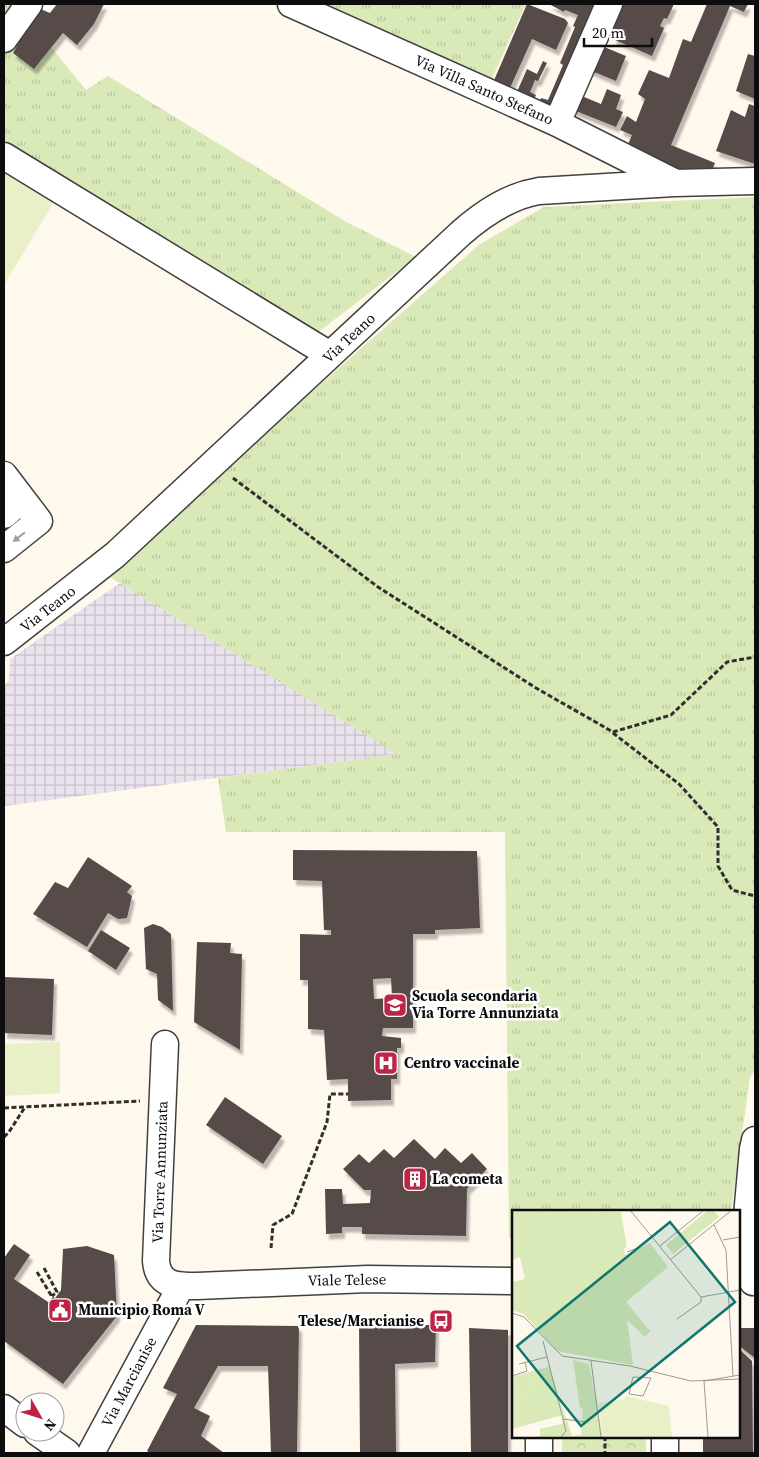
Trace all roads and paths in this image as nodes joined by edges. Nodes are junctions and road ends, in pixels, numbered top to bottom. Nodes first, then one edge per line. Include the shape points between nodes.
1 (29, 4) edge
2 (291, 4) edge
3 (608, 4) edge
4 (4, 39) edge
5 (557, 123) junction
6 (4, 156) edge
7 (755, 181) edge
8 (674, 183) junction
9 (330, 355) junction
10 (215, 464) junction
11 (4, 475) edge
12 (15, 509) edge
13 (4, 549) edge
14 (4, 642) edge
15 (755, 657) edge
16 (613, 732) junction
17 (755, 896) edge
18 (165, 1044) dead end
19 (348, 1094) dead end
20 (163, 1100) junction
21 (25, 1106) junction
22 (4, 1108) edge
23 (4, 1138) edge
24 (755, 1140) edge
25 (270, 1248) dead end
26 (44, 1268) dead end
27 (37, 1272) dead end
28 (512, 1281) edge
29 (749, 1282) edge
30 (181, 1286) junction
31 (52, 1296) junction
32 (54, 1300) dead end
33 (4, 1408) edge
34 (15, 1416) edge
35 (539, 1437) edge
36 (605, 1437) edge
37 (665, 1437) edge
38 (51, 1442) edge
39 (66, 1453) edge
40 (91, 1453) edge
41 (539, 1453) edge
42 (605, 1453) edge
43 (665, 1453) edge

1 - 4 street
2 - 5 street, Via Villa Santo Stefano
3 - 5 street
5 - 8 street, Via Villa Santo Stefano
6 - 9 street
7 - 8 street, Via Teano
8 - 9 street, Via Teano via 539,191 503,204 478,219
9 - 10 street, Via Teano
10 - 14 street, Via Teano via 115,555
10 - 16 path via 378,587 536,688
11 - 12 street
12 -> 13 street via 39,521
15 - 16 path via 727,662 671,715
16 - 17 path via 679,784 718,827 718,866 732,890
18 - 20 street, Via Torre Annunziata
19 - 25 path via 330,1094 327,1122 292,1214 273,1225
20 - 21 path
20 - 30 street, Via Torre Annunziata via 156,1265 168,1282
21 - 22 path
21 - 23 path
24 - 29 street via 747,1216
26 - 31 path via 56,1292
27 - 31 path
28 - 30 street, Viale Telese via 368,1279
30 - 40 street, Via Marcianise
31 - 32 path
33 - 34 street
35 - 41 street
36 - 42 path
37 - 43 street
38 - 39 street

